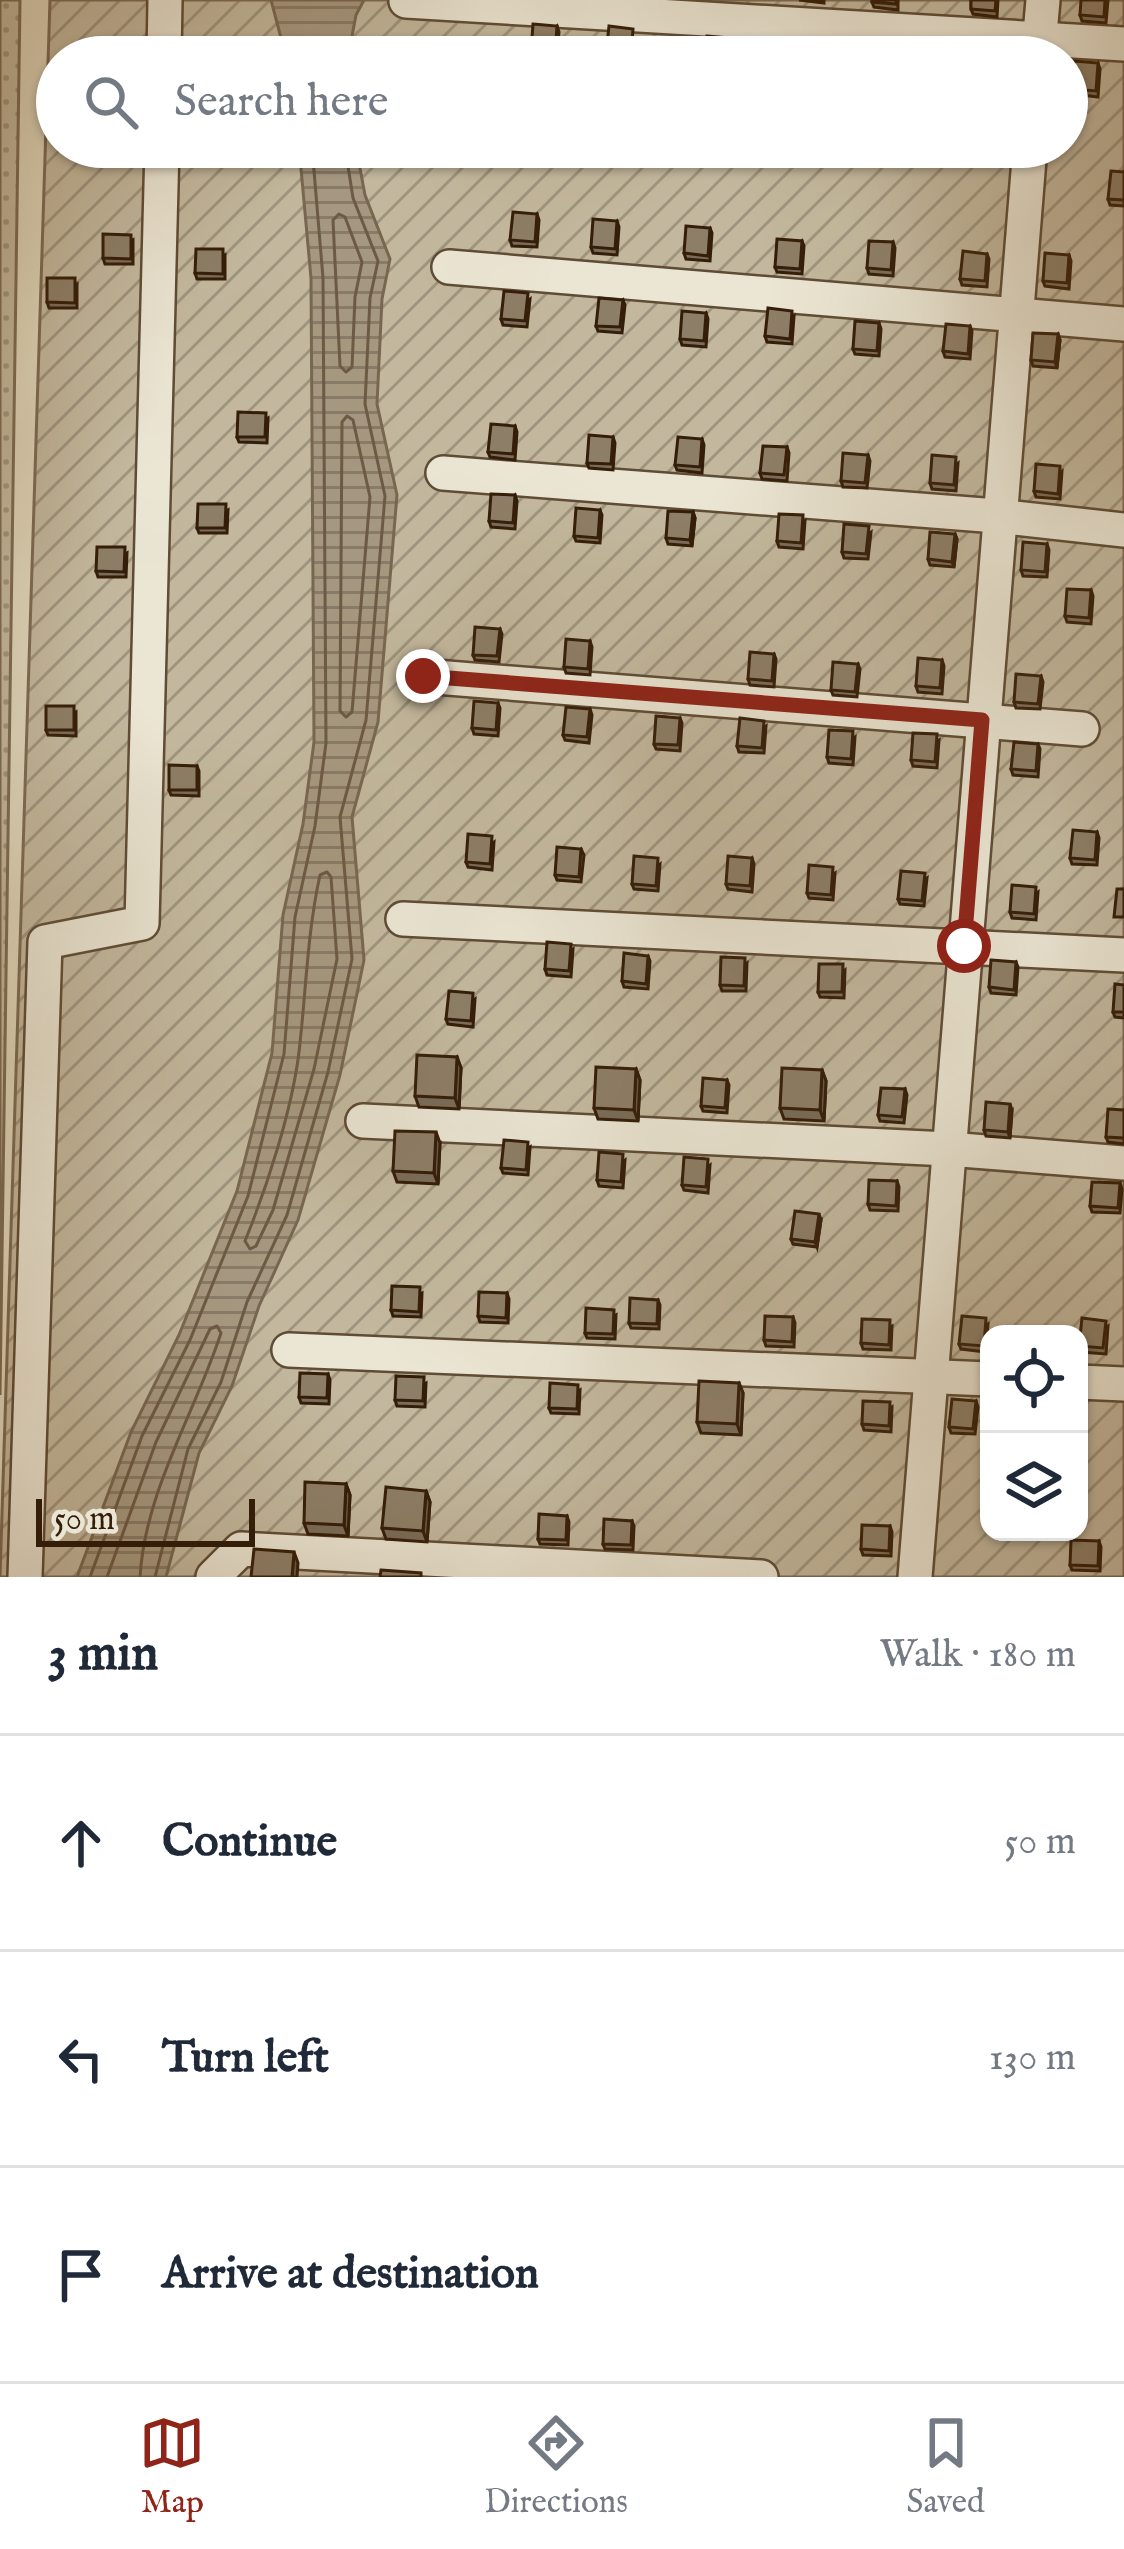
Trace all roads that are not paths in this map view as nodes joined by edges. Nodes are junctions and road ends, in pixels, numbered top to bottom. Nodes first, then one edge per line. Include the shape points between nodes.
1 (165, 0) edge
2 (1043, 0) edge
3 (406, 1) edge
4 (164, 36) edge
5 (877, 36) edge
6 (1040, 36) edge
7 (1124, 44) edge
8 (1088, 46) edge
9 (161, 168) edge
10 (1028, 168) edge
11 (449, 268) dead end
12 (1015, 312) junction
13 (1124, 324) edge
14 (443, 473) dead end
15 (998, 516) junction
16 (1124, 530) edge
17 (423, 676) dead end
18 (982, 720) junction
19 (1082, 729) dead end
20 (403, 919) dead end
21 (964, 946) junction
22 (1124, 955) edge
23 (363, 1121) dead end
24 (948, 1149) junction
25 (1124, 1163) edge
26 (289, 1350) dead end
27 (930, 1377) junction
28 (980, 1379) edge
29 (1088, 1382) edge
30 (1124, 1384) edge
31 (25, 1577) edge
32 (213, 1577) edge
33 (761, 1577) edge
34 (915, 1577) edge

1 - 4 lane
2 - 6 lane
3 - 5 lane
7 - 8 lane
9 - 31 lane via 142,923 45,942
10 - 12 lane
11 - 12 lane
12 - 13 lane
12 - 15 lane
14 - 15 lane
15 - 16 lane
15 - 18 lane
17 - 18 lane
18 - 19 lane
18 - 21 lane
20 - 21 lane
21 - 22 lane
21 - 24 lane
23 - 24 lane
24 - 25 lane
24 - 27 lane
26 - 27 lane
27 - 28 lane
27 - 34 lane
29 - 30 lane
32 - 33 lane via 241,1549

